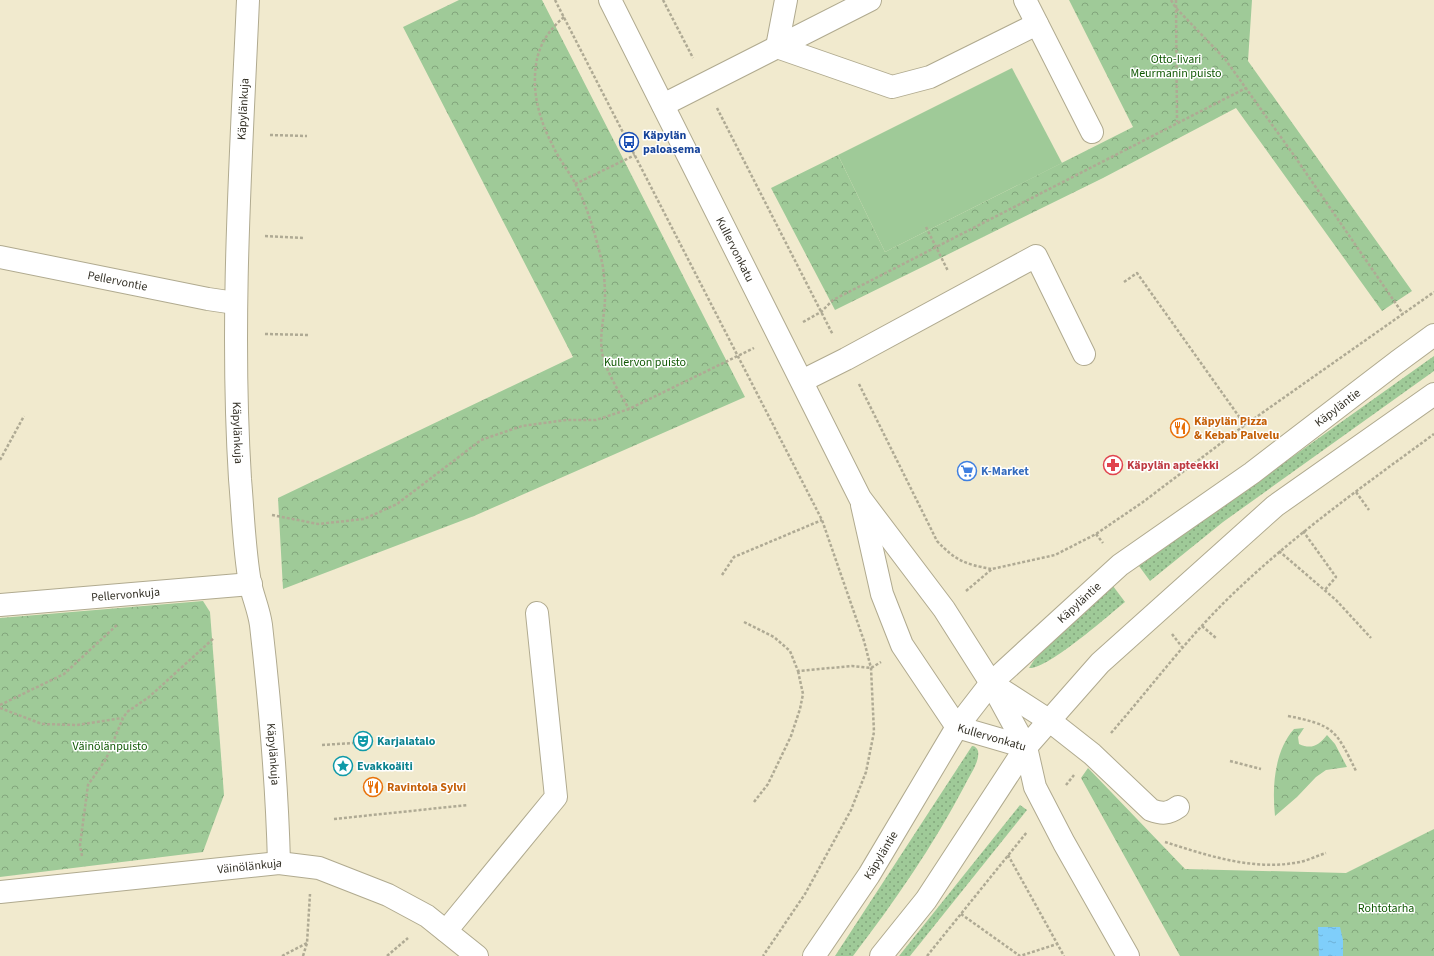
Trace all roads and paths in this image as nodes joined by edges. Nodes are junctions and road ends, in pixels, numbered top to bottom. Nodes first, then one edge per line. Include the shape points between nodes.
1 (248, 0) edge
2 (555, 0) edge
3 (610, 0) edge
4 (663, 0) edge
5 (786, 0) edge
6 (870, 0) edge
7 (1025, 0) edge
8 (1171, 0) edge
9 (1176, 0) edge
10 (1176, 8) junction
11 (564, 17) junction
12 (1037, 24) junction
13 (777, 47) junction
14 (705, 84) junction
15 (1246, 88) junction
16 (663, 105) junction
17 (1177, 122) junction
18 (1092, 132) dead end
19 (268, 135) dead end
20 (307, 136) dead end
21 (635, 155) junction
22 (575, 184) junction
23 (926, 227) dead end
24 (264, 236) dead end
25 (304, 238) dead end
26 (936, 246) junction
27 (0, 257) edge
28 (1124, 282) dead end
29 (1434, 292) edge
30 (961, 297) junction
31 (235, 303) junction
32 (821, 312) junction
33 (1403, 314) junction
34 (1434, 335) edge
35 (1084, 354) dead end
36 (737, 357) junction
37 (846, 359) junction
38 (802, 381) junction
39 (1434, 394) edge
40 (629, 409) junction
41 (24, 416) dead end
42 (1245, 425) junction
43 (1434, 434) edge
44 (0, 460) edge
45 (1356, 492) junction
46 (860, 498) junction
47 (1369, 510) dead end
48 (243, 516) junction
49 (822, 520) junction
50 (1303, 531) junction
51 (1279, 551) junction
52 (992, 569) junction
53 (722, 575) dead end
54 (251, 584) junction
55 (1324, 591) junction
56 (146, 593) junction
57 (0, 605) edge
58 (944, 609) junction
59 (537, 613) dead end
60 (744, 622) dead end
61 (1202, 626) junction
62 (214, 638) dead end
63 (1216, 638) dead end
64 (1371, 638) dead end
65 (902, 645) junction
66 (1182, 646) dead end
67 (871, 668) junction
68 (798, 672) junction
69 (991, 683) junction
70 (0, 705) edge
71 (0, 708) edge
72 (1288, 716) dead end
73 (122, 718) junction
74 (1050, 721) junction
75 (957, 727) junction
76 (353, 743) dead end
77 (322, 745) dead end
78 (1026, 747) junction
79 (1230, 761) dead end
80 (1261, 769) dead end
81 (1356, 771) dead end
82 (754, 802) dead end
83 (468, 805) dead end
84 (1178, 807) dead end
85 (334, 819) dead end
86 (1164, 842) dead end
87 (1326, 853) dead end
88 (1008, 854) dead end
89 (280, 864) junction
90 (319, 868) junction
91 (87, 883) junction
92 (0, 892) edge
93 (961, 914) dead end
94 (446, 931) junction
95 (307, 943) junction
96 (1057, 944) junction
97 (282, 956) edge
98 (303, 956) edge
99 (477, 956) edge
100 (763, 956) edge
101 (814, 956) edge
102 (881, 956) edge
103 (1020, 956) edge
104 (1064, 956) edge
105 (1128, 956) edge

1 - 31 main road, Käpylänkuja
2 - 11 path
3 - 16 main road, Kullervonkatu
4 - 14 path
5 - 13 main road
6 - 13 main road
7 - 12 main road
8 - 10 path
9 - 10 path
10 - 15 path via 1225,59
10 - 17 path
11 - 21 path
11 - 22 path via 552,27 542,42 535,87 542,120 552,144
12 - 13 main road via 930,77 892,87
12 - 18 main road
13 - 14 main road
14 - 16 main road
14 - 32 path
15 - 17 path
15 - 33 path
16 - 38 main road, Kullervonkatu
17 - 26 path
19 - 20 path
21 - 22 path
21 - 36 path
22 - 40 path via 601,259 605,297 603,357
23 - 26 path
24 - 25 path
26 - 30 path
26 - 32 path via 833,300
27 - 31 main road, Pellervontie
28 - 42 path via 1137,273
29 - 33 path
30 - 35 main road via 1036,256
30 - 37 main road
31 - 48 main road, Käpylänkuja
32 - 37 path
33 - 42 path
34 - 69 main road, Käpyläntie via 1252,473 1120,565
36 - 40 path
36 - 49 path
37 - 38 main road
37 - 52 path via 937,541 966,564
38 - 46 main road, Kullervonkatu
39 - 74 main road via 1275,506 1100,663
40 - 48 path via 596,420 566,420 522,426 481,440 397,504 364,519 318,524 268,514
41 - 44 path
42 - 52 path via 1096,534 1055,555
43 - 45 path
45 - 47 path
45 - 50 path
46 - 58 main road, Kullervonkatu
46 - 65 main road, Kullervonkatu via 882,594
48 - 54 main road, Käpylänkuja
49 - 53 path via 734,557
49 - 67 path
50 - 51 path
50 - 55 path via 1336,577
51 - 55 path
51 - 61 path
52 - 58 path
54 - 56 main road, Pellervonkuja
54 - 89 main road, Käpylänkuja via 261,626 278,810
55 - 64 path
56 - 57 main road, Pellervonkuja
56 - 70 path via 114,628 64,674
58 - 69 main road, Kullervonkatu
59 - 94 main road via 556,797
60 - 68 path via 774,637 790,651
61 - 63 path
61 - 66 path
62 - 73 path
65 - 67 path
65 - 75 main road, Kullervonkatu
67 - 68 path via 852,666
67 - 100 path via 874,732 866,772 851,810 805,894
68 - 82 path via 802,694 794,729 768,784
69 - 74 main road
69 - 75 main road, Käpyläntie
69 - 78 main road, Kullervonkatu
71 - 73 path via 42,724 77,725
72 - 81 path via 1314,721 1334,731
73 - 91 path via 106,759 88,785 80,845
74 - 78 main road
74 - 84 main road via 1092,754 1151,810 1170,813
75 - 78 main road, Kullervonkatu
75 - 101 main road, Käpyläntie via 869,875
76 - 77 path
78 - 102 main road via 926,900
78 - 105 main road via 1034,787
79 - 80 path
83 - 85 path
86 - 87 path via 1214,857 1267,866 1296,863
88 - 96 path
89 - 90 main road, Väinölänkuja
89 - 91 main road, Väinölänkuja
90 - 94 main road, Väinölänkuja via 388,895 427,916
90 - 95 path via 311,882
91 - 92 main road, Väinölänkuja
93 - 103 path
94 - 99 main road, Väinölänkuja
95 - 97 path
95 - 98 path
96 - 103 path
96 - 104 path

